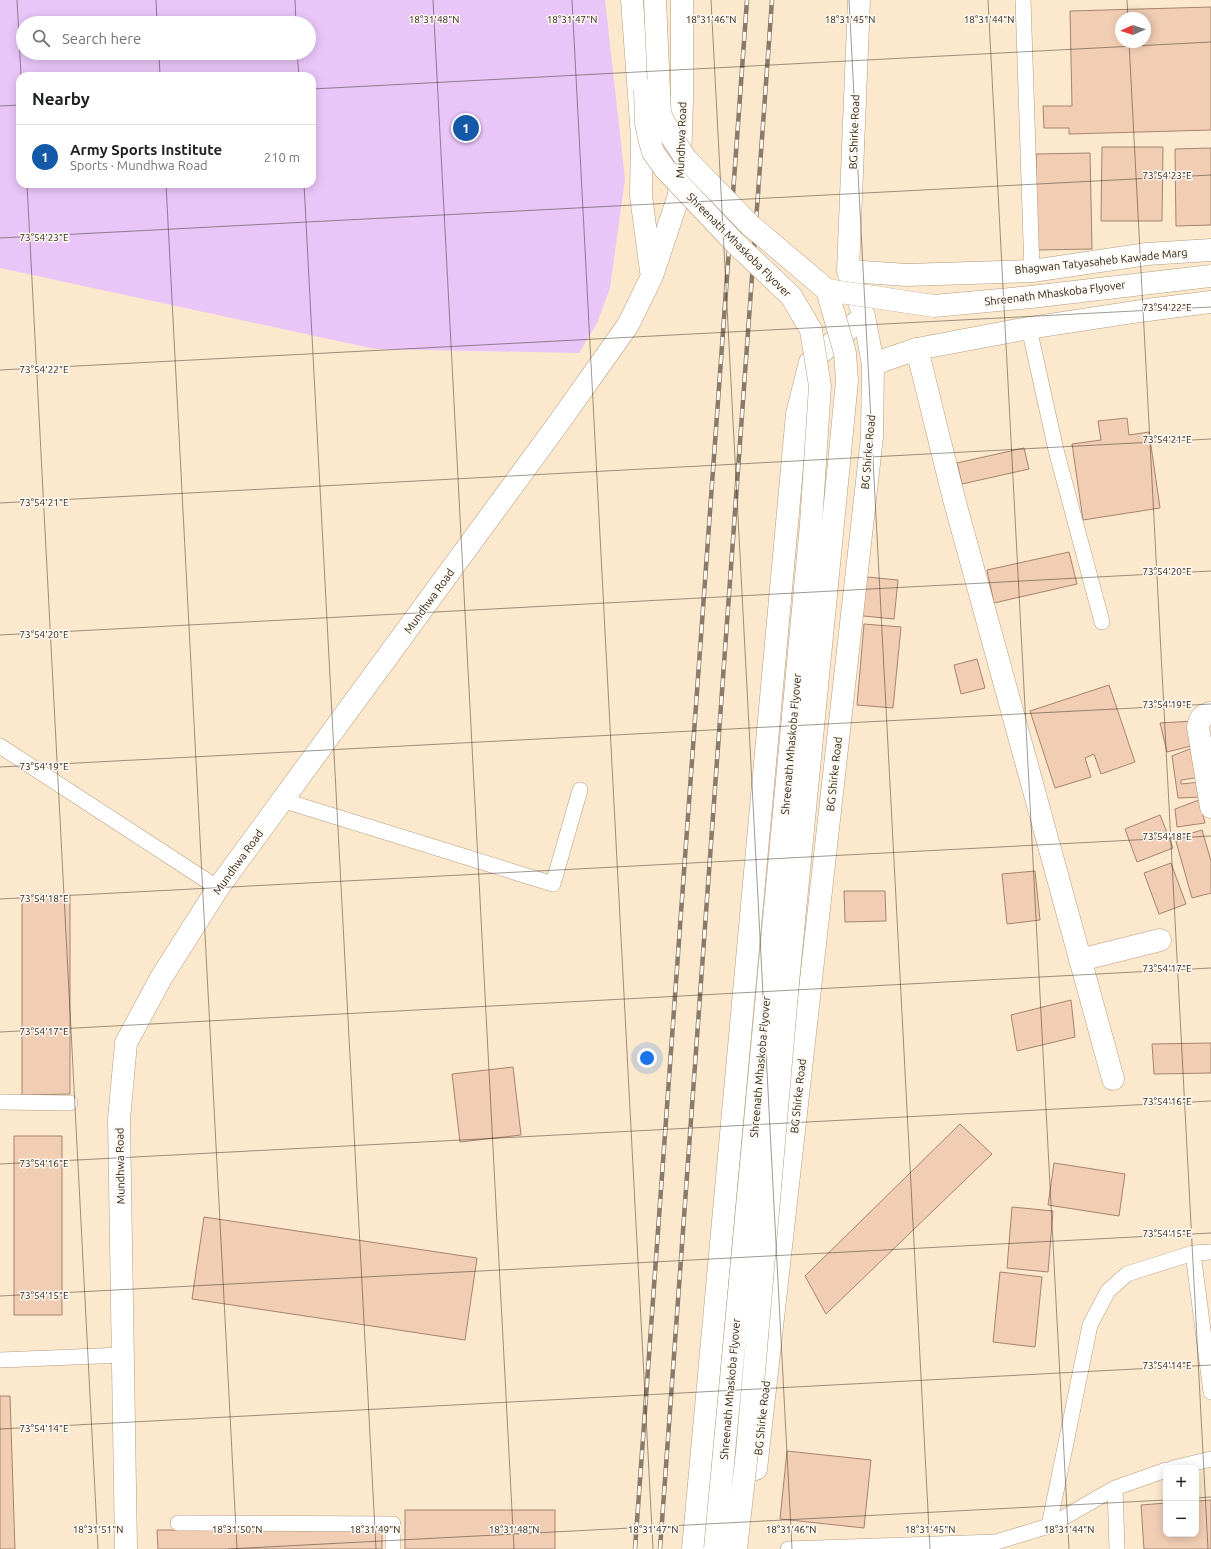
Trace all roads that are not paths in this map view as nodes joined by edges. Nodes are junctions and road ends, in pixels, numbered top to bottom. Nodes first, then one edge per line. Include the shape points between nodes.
1 (632, 0) edge
2 (640, 0) edge
3 (655, 0) edge
4 (682, 0) edge
5 (859, 0) edge
6 (1023, 0) edge
7 (1211, 250) edge
8 (848, 271) junction
9 (1032, 271) junction
10 (652, 276) junction
11 (1211, 276) edge
12 (827, 290) junction
13 (1211, 302) edge
14 (864, 316) junction
15 (1029, 328) junction
16 (917, 349) junction
17 (873, 364) junction
18 (1102, 622) dead end
19 (1211, 713) edge
20 (0, 746) edge
21 (580, 790) dead end
22 (282, 800) junction
23 (1211, 807) edge
24 (218, 888) junction
25 (1160, 940) dead end
26 (1080, 960) junction
27 (1113, 1079) dead end
28 (0, 1102) edge
29 (70, 1103) dead end
30 (1211, 1252) edge
31 (1193, 1253) junction
32 (123, 1355) junction
33 (0, 1360) edge
34 (1211, 1392) edge
35 (1211, 1459) edge
36 (1186, 1465) edge
37 (1163, 1471) edge
38 (1115, 1488) junction
39 (178, 1523) dead end
40 (1049, 1526) junction
41 (126, 1549) edge
42 (393, 1549) edge
43 (693, 1549) edge
44 (715, 1549) edge
45 (736, 1549) edge
46 (747, 1549) edge
47 (788, 1549) edge
48 (1117, 1549) edge

1 - 10 main road via 642,137 641,196
2 - 44 main road, Shreenath Mhaskoba Flyover, bridge via 646,123 653,152 665,169 735,243 791,296 811,330 820,386 811,524
3 - 12 main road, Shreenath Mhaskoba Flyover, bridge via 660,114 671,136 686,159 749,224
4 - 10 main road, Mundhwa Road via 679,195
5 - 8 main road, BG Shirke Road
6 - 9 lane
7 - 9 main road, Bhagwan Tatyasaheb Kawade Marg via 1146,254
8 - 9 main road, Bhagwan Tatyasaheb Kawade Marg via 907,275
8 - 14 main road, BG Shirke Road
10 - 22 main road, Mundhwa Road via 619,338
11 - 12 main road, Shreenath Mhaskoba Flyover, bridge via 934,306
12 - 45 main road, Shreenath Mhaskoba Flyover, bridge via 845,353 847,381
13 - 15 main road
14 - 17 main road, BG Shirke Road
14 - 43 main road via 810,362 797,414
15 - 16 main road
15 - 18 lane via 1056,450
16 - 17 main road
16 - 26 main road via 954,499
17 - 46 main road, BG Shirke Road via 872,437
19 - 23 main road via 1200,719 1198,727
20 - 24 lane
21 - 22 lane via 554,884
22 - 24 main road, Mundhwa Road
24 - 32 main road, Mundhwa Road via 162,978 126,1043 119,1119
25 - 26 main road
26 - 27 main road
28 - 29 lane
30 - 31 lane
31 - 34 lane
31 - 40 lane via 1127,1274 1108,1292 1090,1325
32 - 33 lane
32 - 41 main road, Mundhwa Road
35 - 36 lane
37 - 38 lane
38 - 40 lane
38 - 48 lane
39 - 42 lane via 393,1524
40 - 47 lane via 996,1542

